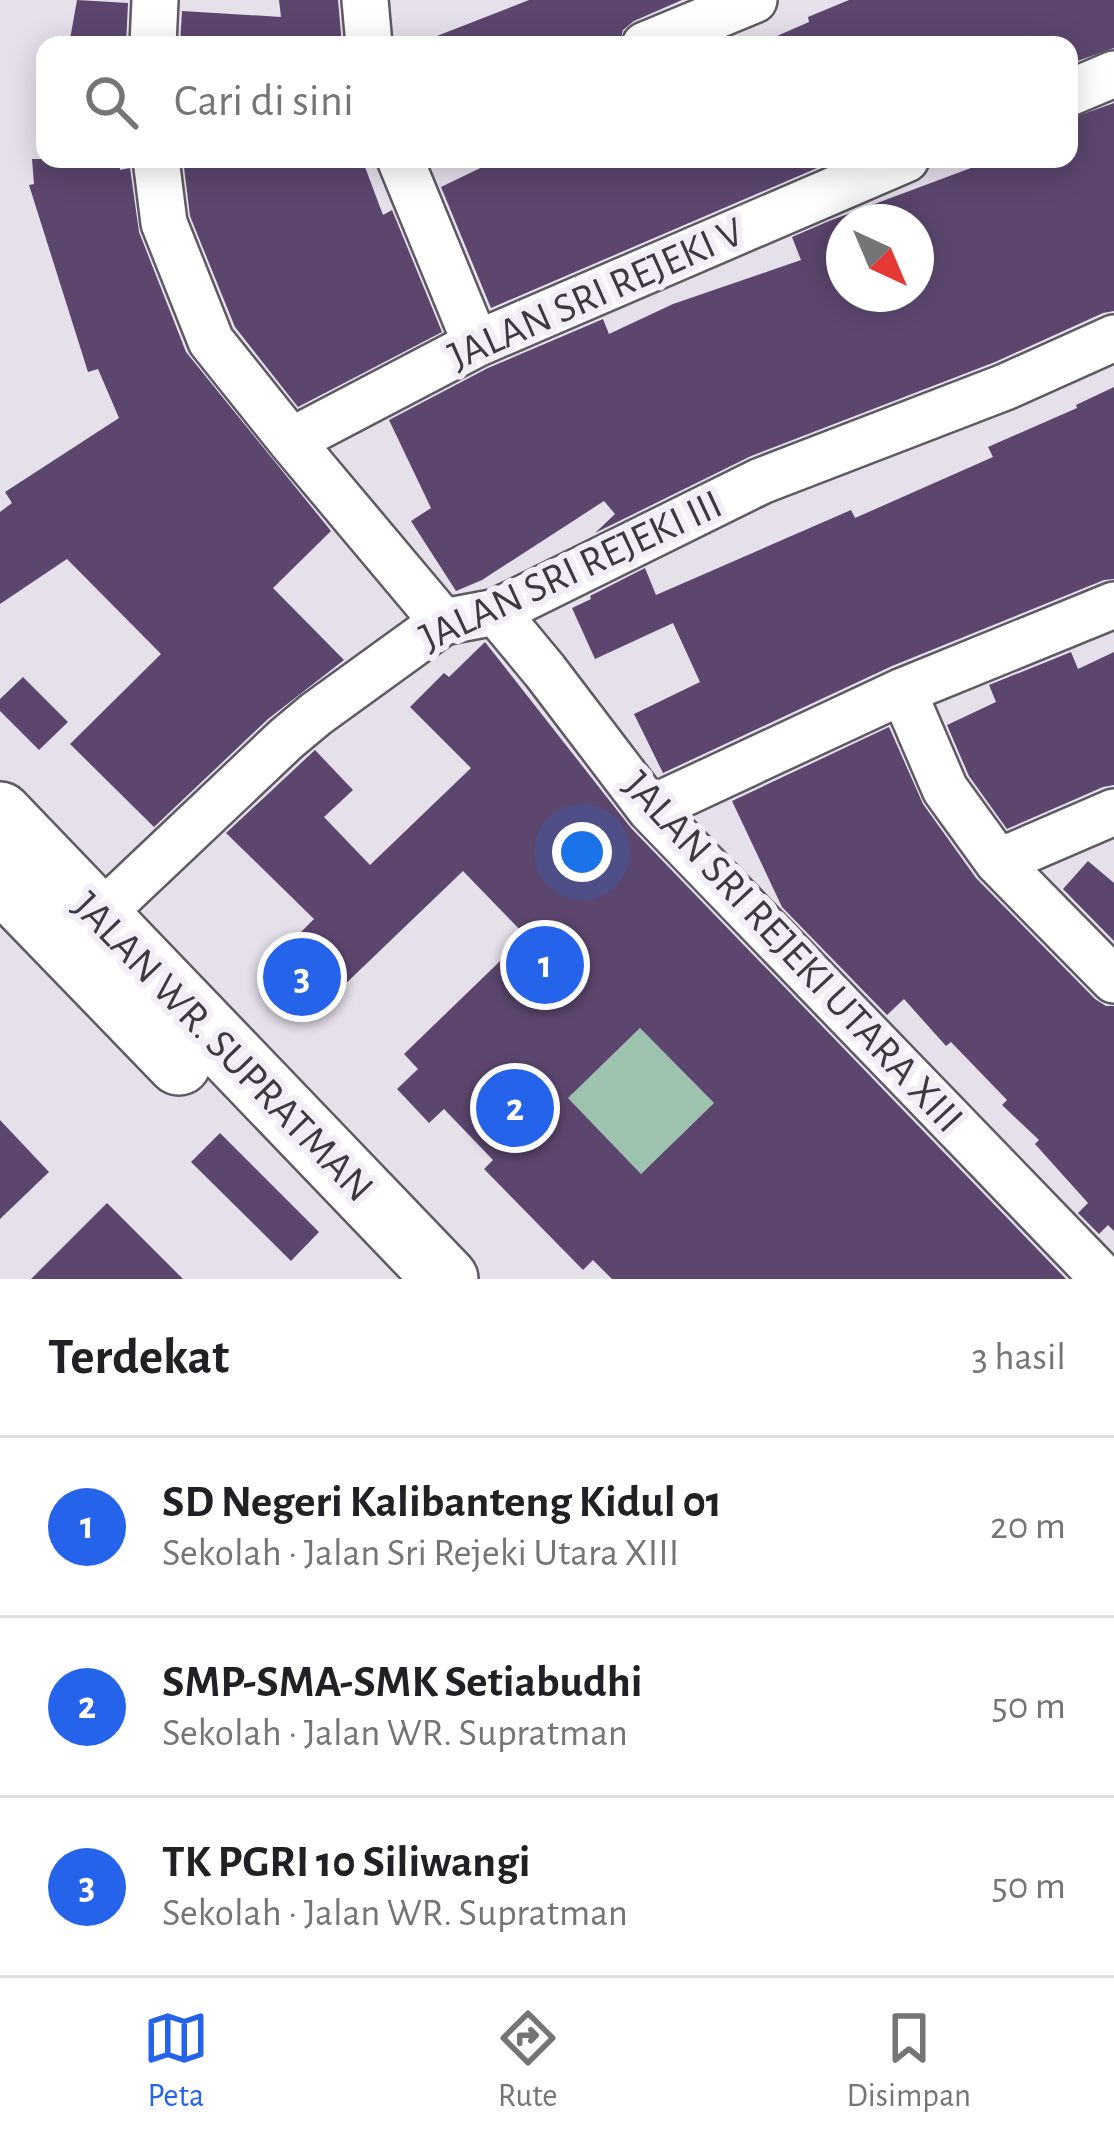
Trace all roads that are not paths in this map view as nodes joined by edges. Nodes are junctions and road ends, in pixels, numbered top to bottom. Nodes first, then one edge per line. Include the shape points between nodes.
1 (155, 0) edge
2 (364, 0) edge
3 (754, 0) edge
4 (153, 36) edge
5 (368, 36) edge
6 (667, 36) edge
7 (1114, 74) edge
8 (1078, 89) edge
9 (157, 168) edge
10 (404, 168) edge
11 (885, 168) edge
12 (1114, 338) edge
13 (476, 344) junction
14 (291, 441) junction
15 (1114, 605) edge
16 (496, 612) junction
17 (443, 622) junction
18 (903, 691) junction
19 (650, 809) junction
20 (1114, 812) edge
21 (0, 814) edge
22 (998, 862) junction
23 (0, 878) edge
24 (99, 916) junction
25 (1114, 980) edge
26 (416, 1273) edge
27 (1104, 1279) edge

1 - 4 street
2 - 5 street
3 - 6 street
7 - 8 street
9 - 14 street via 164,224 211,341
10 - 13 street
11 - 13 street, JALAN SRI REJEKI V
12 - 16 street, JALAN SRI REJEKI III via 761,481
13 - 14 street, JALAN SRI REJEKI V
14 - 17 street
15 - 18 street
16 - 17 street, JALAN SRI REJEKI III
16 - 19 street, JALAN SRI REJEKI UTARA XIII
17 - 24 street, JALAN SRI REJEKI III via 286,739
18 - 19 street
18 - 22 street via 945,789
19 - 27 street, JALAN SRI REJEKI UTARA XIII
20 - 22 street
21 - 24 main road, JALAN WR. SUPRATMAN
22 - 25 street
23 - 26 main road, JALAN WR. SUPRATMAN
24 - 26 main road, JALAN WR. SUPRATMAN

